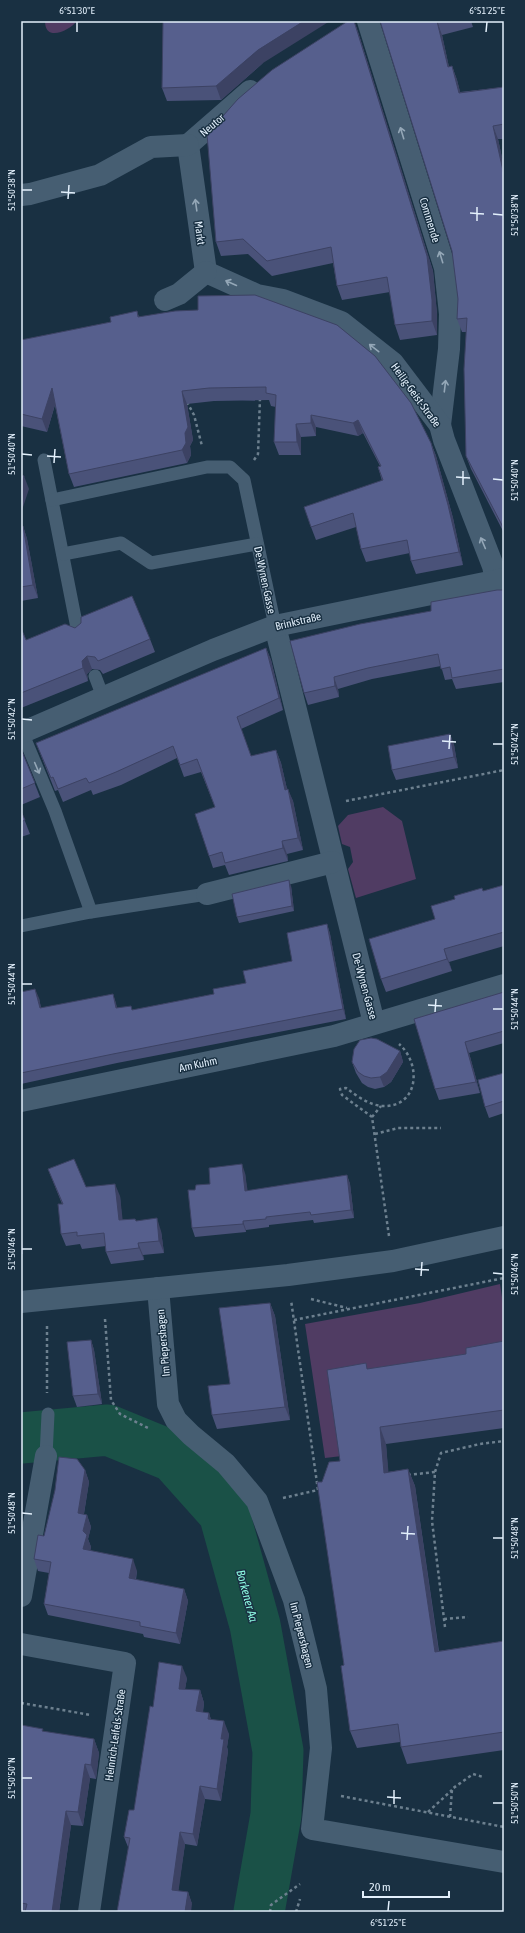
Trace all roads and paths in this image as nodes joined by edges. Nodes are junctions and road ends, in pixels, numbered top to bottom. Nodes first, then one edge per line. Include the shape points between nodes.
1 (368, 21) edge
2 (264, 79) edge
3 (188, 145) junction
4 (21, 195) edge
5 (206, 272) junction
6 (165, 300) dead end
7 (260, 397) edge
8 (185, 398) edge
9 (440, 425) junction
10 (44, 460) dead end
11 (207, 467) junction
12 (244, 480) junction
13 (52, 500) junction
14 (257, 544) junction
15 (63, 554) junction
16 (500, 579) edge
17 (275, 626) junction
18 (78, 634) edge
19 (96, 676) edge
20 (103, 697) junction
21 (21, 733) edge
22 (504, 770) edge
23 (320, 806) junction
24 (333, 862) junction
25 (207, 894) joint
26 (91, 912) junction
27 (21, 926) edge
28 (504, 985) edge
29 (374, 1024) junction
30 (21, 1101) edge
31 (381, 1106) junction
32 (372, 1117) junction
33 (441, 1128) dead end
34 (375, 1134) junction
35 (504, 1237) edge
36 (393, 1261) junction
37 (504, 1278) edge
38 (289, 1284) junction
39 (158, 1288) junction
40 (104, 1294) junction
41 (47, 1299) junction
42 (21, 1302) edge
43 (348, 1308) junction
44 (294, 1320) junction
45 (48, 1414) joint
46 (152, 1429) dead end
47 (504, 1441) edge
48 (46, 1456) joint
49 (435, 1472) junction
50 (404, 1476) edge
51 (325, 1489) edge
52 (318, 1490) junction
53 (257, 1501) junction
54 (21, 1596) edge
55 (468, 1617) dead end
56 (444, 1619) junction
57 (445, 1628) dead end
58 (21, 1644) edge
59 (21, 1703) edge
60 (117, 1719) junction
61 (483, 1777) dead end
62 (452, 1789) junction
63 (317, 1791) junction
64 (428, 1812) junction
65 (450, 1817) junction
66 (504, 1827) edge
67 (504, 1862) edge
68 (300, 1884) dead end
69 (300, 1899) dead end
70 (89, 1912) edge
71 (270, 1912) edge
72 (296, 1912) edge

9 -> 1 street, Commende via 450,314 445,268
2 - 3 street, Neutor
3 - 4 street via 151,147 100,175
5 -> 3 street, Markt
5 - 6 street via 179,294
9 -> 5 street, Heilig-Geist-Straße via 393,363 341,322 283,300 257,295
7 - 12 path via 258,454
8 - 11 path via 194,415
16 -> 9 street, Heilig-Geist-Straße
10 - 13 lane
11 - 12 lane via 230,467
11 - 13 lane
12 - 14 lane, De-Wynen-Gasse
13 - 15 lane
14 - 15 lane via 151,563 121,543
14 - 17 lane, De-Wynen-Gasse
15 - 18 lane
16 - 17 street, Brinkstraße
17 - 20 street, Brinkstraße
17 - 23 street, De-Wynen-Gasse
19 - 20 lane
20 - 21 street, Brinkstraße
21 -> 26 lane via 55,811
22 - 23 path
23 - 24 street, De-Wynen-Gasse
24 - 25 street
24 - 29 street, De-Wynen-Gasse
25 - 26 lane
26 - 27 lane
28 - 29 street, Am Kuhm
29 - 30 street, Am Kuhm via 334,1036
29 - 31 path, De-Wynen-Gasse via 407,1050 415,1075 411,1093 396,1104
31 - 32 path
31 - 32 path via 364,1100 346,1088 340,1089 342,1095
32 - 34 path
33 - 34 path via 398,1128
34 - 36 path
35 - 36 street
36 - 38 street
37 - 43 path
38 - 39 street
38 - 43 path
38 - 44 path
39 - 40 street
39 - 53 street, Im Piepershagen via 168,1404 176,1420 226,1464
40 - 41 street
40 - 46 path via 111,1400 120,1414
41 - 42 street
41 - 45 path
43 - 44 path
44 - 52 path
45 - 48 lane
47 - 49 path via 441,1453
48 - 54 street
49 - 50 path
49 - 56 path via 432,1521
51 - 52 path
52 - 53 path
53 - 63 street, Im Piepershagen via 294,1600 316,1689 320,1748
55 - 56 path
56 - 57 path
58 - 60 street, Heinrich-Leifels-Straße via 125,1663
59 - 60 path
60 - 70 street, Heinrich-Leifels-Straße
61 - 62 path via 473,1774
62 - 64 path
62 - 65 path
63 - 64 path
63 - 67 street, Im Piepershagen via 312,1829
64 - 65 path
65 - 66 path
68 - 71 path via 271,1905
69 - 72 path

